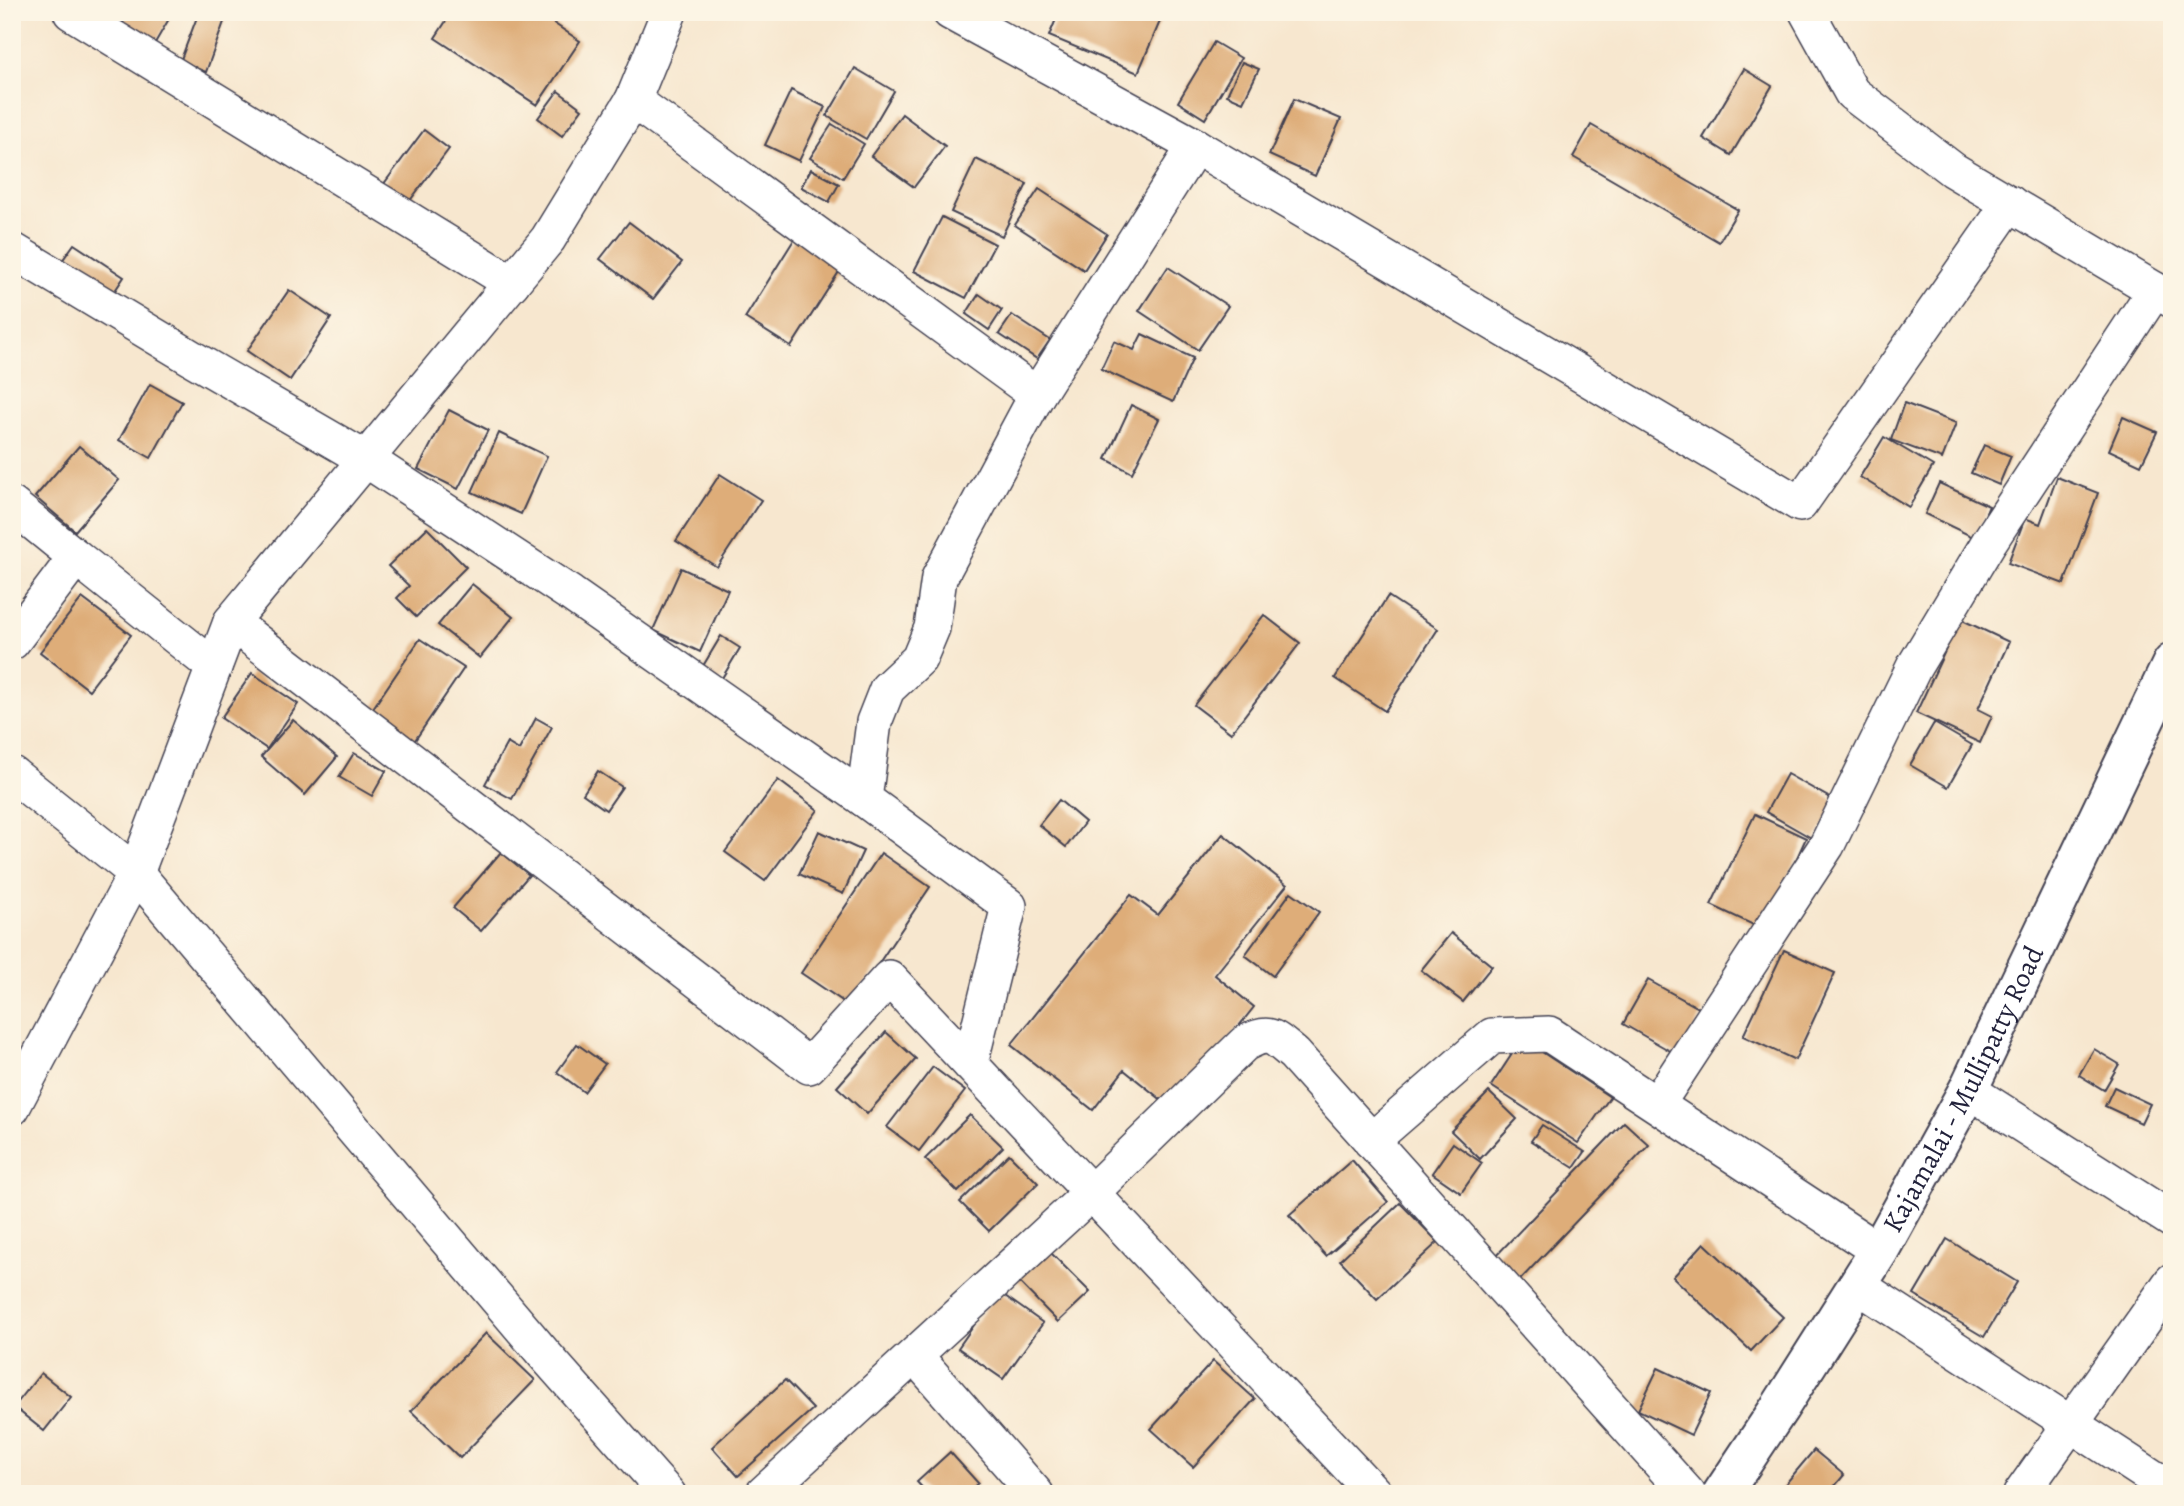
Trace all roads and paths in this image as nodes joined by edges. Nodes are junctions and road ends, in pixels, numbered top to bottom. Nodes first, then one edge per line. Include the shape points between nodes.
1 (71, 12) edge
2 (950, 12) edge
3 (1807, 12) edge
4 (661, 16) edge
5 (633, 100) junction
6 (1195, 146) junction
7 (2010, 203) junction
8 (12, 250) edge
9 (512, 283) junction
10 (2163, 295) edge
11 (1037, 395) junction
12 (367, 460) junction
13 (12, 505) edge
14 (76, 556) junction
15 (231, 622) junction
16 (12, 642) edge
17 (214, 667) junction
18 (2170, 672) edge
19 (12, 774) edge
20 (864, 799) junction
21 (136, 873) junction
22 (970, 1064) junction
23 (1968, 1090) junction
24 (1657, 1104) junction
25 (12, 1108) edge
26 (1371, 1140) junction
27 (1091, 1193) junction
28 (2172, 1220) edge
29 (1879, 1251) junction
30 (2172, 1281) edge
31 (1857, 1285) junction
32 (915, 1356) junction
33 (2071, 1424) junction
34 (2172, 1490) edge
35 (668, 1494) edge
36 (763, 1494) edge
37 (1036, 1494) edge
38 (1375, 1494) edge
39 (1688, 1494) edge
40 (1723, 1494) edge
41 (2021, 1494) edge

1 - 9 street
2 - 6 street
3 - 7 street via 1852,93 1953,170
4 - 5 street
5 - 9 street via 548,239
5 - 11 street
6 - 7 street via 1800,504
6 - 11 street
7 - 10 street
8 - 12 street
9 - 12 street
10 - 24 street via 1989,542 1914,667 1827,845
11 - 20 street via 939,578 932,628 919,659 887,689 874,722
12 - 15 street
12 - 20 street via 571,594
13 - 14 street
14 - 16 street
14 - 17 street
15 - 17 street
15 - 22 street via 809,1066 889,978
17 - 21 street
18 - 23 main road, Kajamalai - Mullipatty Road
19 - 21 street
20 - 22 street via 1009,906
21 - 25 street
21 - 35 street
22 - 27 street
23 - 28 street
23 - 29 main road, Kajamalai - Mullipatty Road
24 - 26 street via 1549,1034 1492,1036
24 - 29 street
26 - 27 street via 1294,1054 1274,1038 1261,1035 1244,1044
26 - 39 street
27 - 32 street
27 - 38 street
29 - 31 main road, Kajamalai - Mullipatty Road
30 - 33 street
31 - 33 street
31 - 40 main road, Kajamalai - Mullipatty Road
32 - 36 street
32 - 37 street
33 - 34 street
33 - 41 street

